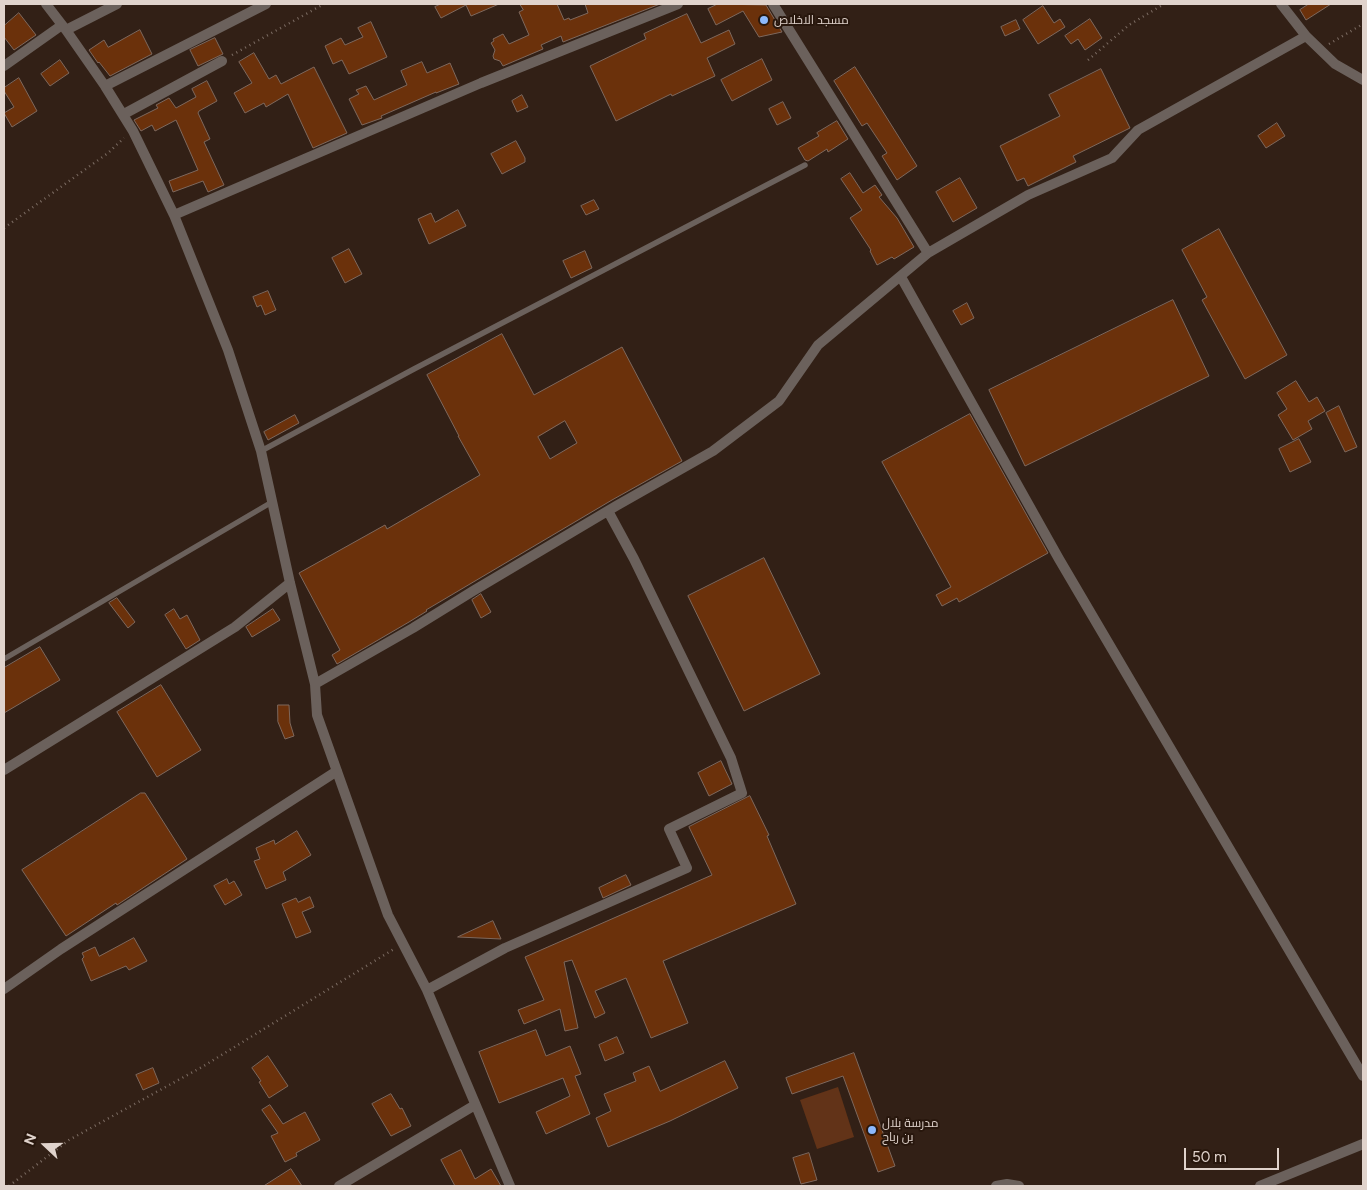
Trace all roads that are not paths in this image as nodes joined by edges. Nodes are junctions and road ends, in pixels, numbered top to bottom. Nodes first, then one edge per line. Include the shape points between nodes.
1 (46, 4) edge
2 (117, 4) edge
3 (266, 4) edge
4 (678, 4) edge
5 (773, 4) edge
6 (1281, 4) edge
7 (64, 27) junction
8 (1306, 36) junction
9 (222, 61) road end
10 (4, 66) edge
11 (1363, 80) edge
12 (105, 86) junction
13 (124, 114) junction
14 (805, 165) dead end
15 (174, 215) junction
16 (928, 253) junction
17 (901, 277) junction
18 (261, 451) junction
19 (272, 502) junction
20 (608, 512) junction
21 (290, 583) junction
22 (4, 659) edge
23 (315, 684) junction
24 (4, 770) edge
25 (337, 770) junction
26 (4, 988) edge
27 (427, 990) junction
28 (1363, 1076) edge
29 (475, 1105) junction
30 (1363, 1144) edge
31 (339, 1186) edge
32 (510, 1186) edge
33 (996, 1186) edge
34 (1019, 1186) edge
35 (1260, 1186) edge

1 - 7 street
2 - 7 street
3 - 12 street
4 - 15 street via 472,87
5 - 16 street
6 - 8 street
7 - 10 street
7 - 12 street
8 - 11 street via 1335,64
8 - 16 street via 1138,130 1112,158 1028,195
9 - 13 street
12 - 13 street
13 - 15 street
14 - 18 lane
15 - 18 street via 228,350
16 - 17 street
17 - 20 street via 818,344 779,401 714,451
17 - 28 street via 1059,559
18 - 19 street
19 - 21 street
19 - 22 lane
20 - 23 street
20 - 27 street via 634,558 730,758 742,793 669,829 687,868 505,948
21 - 23 street
21 - 24 street via 235,627
23 - 25 street via 317,715
25 - 26 street
25 - 27 street via 388,915
27 - 29 street
29 - 31 street
29 - 32 street
30 - 35 street
33 - 34 street

